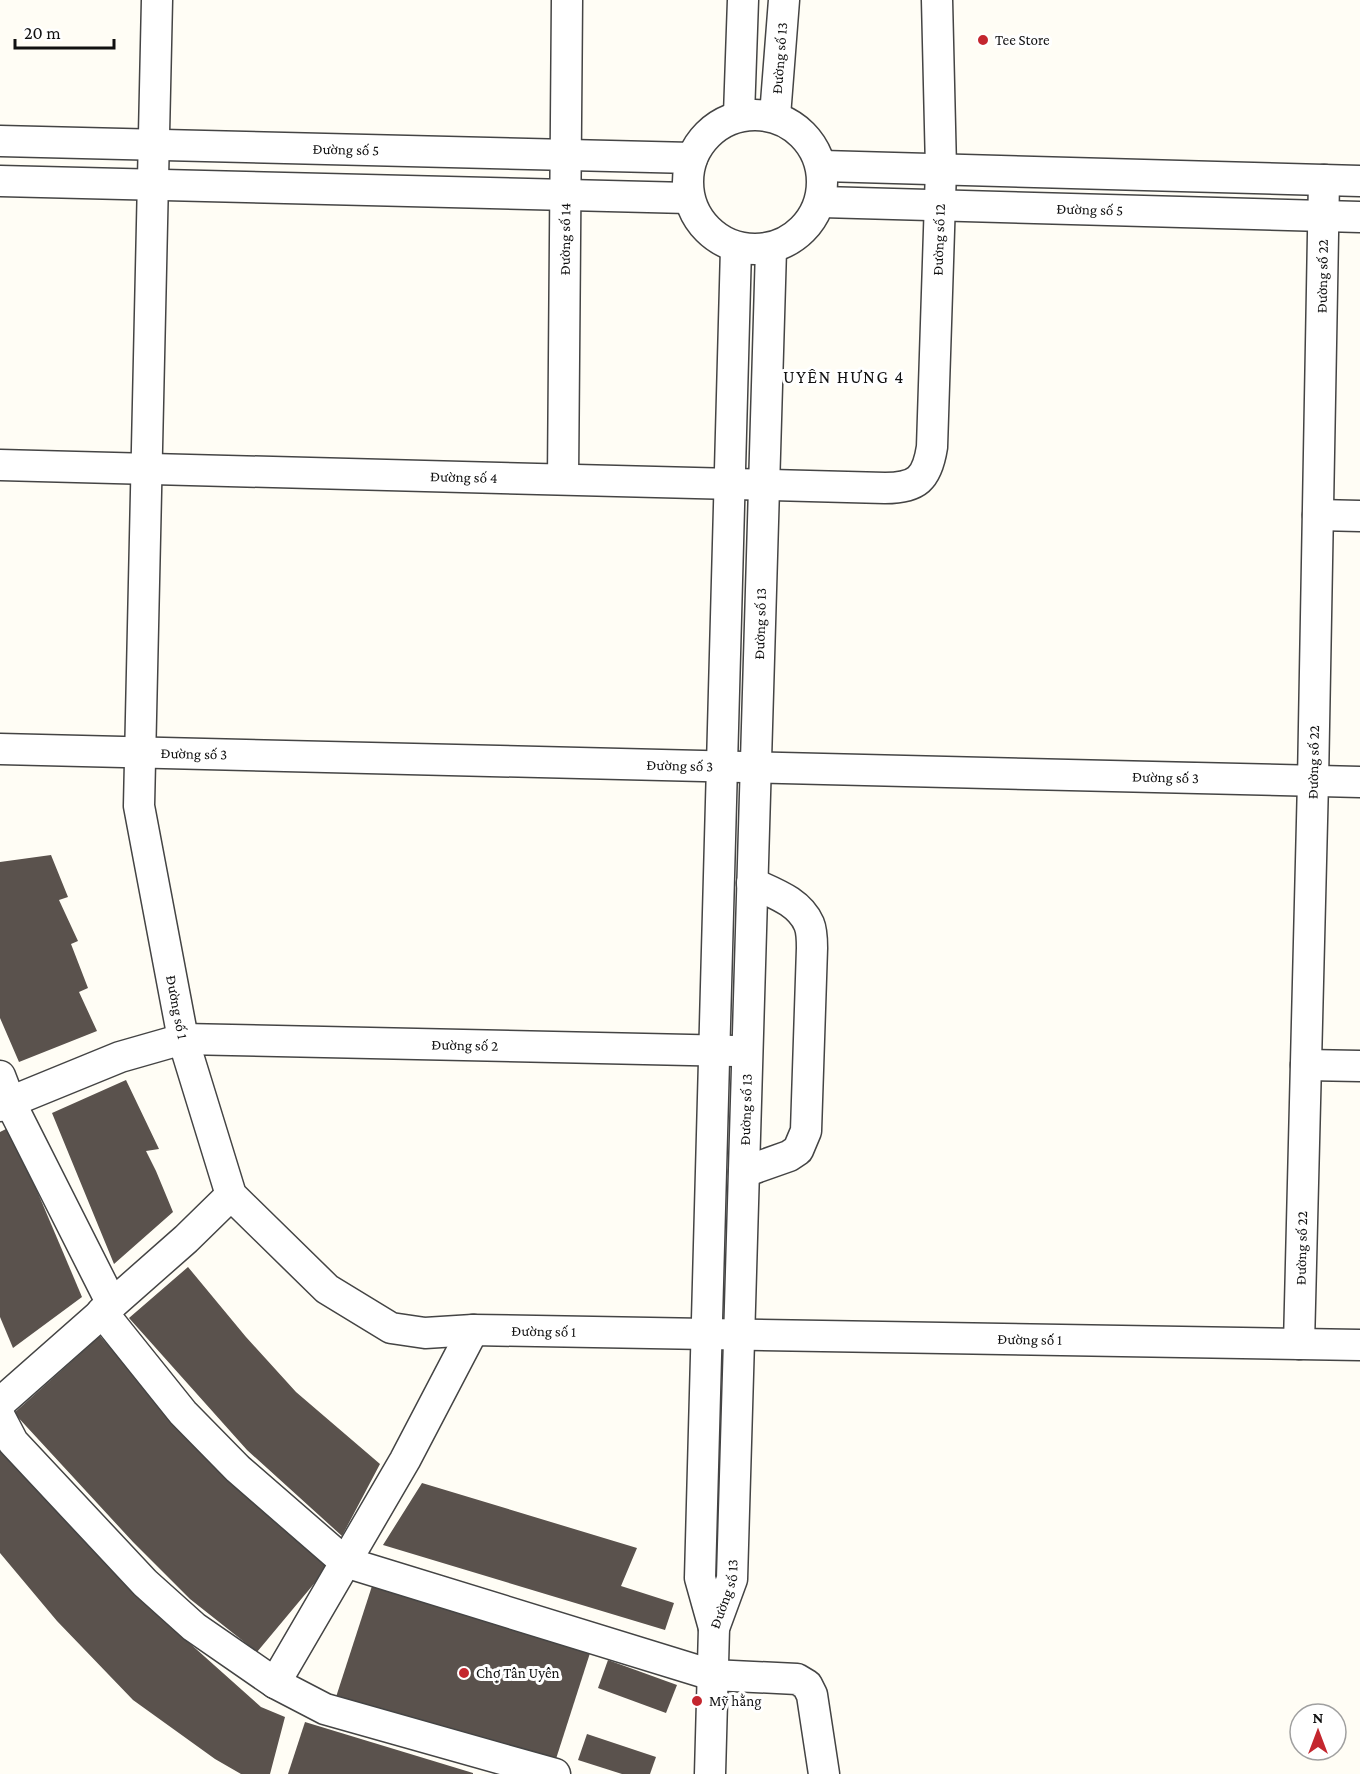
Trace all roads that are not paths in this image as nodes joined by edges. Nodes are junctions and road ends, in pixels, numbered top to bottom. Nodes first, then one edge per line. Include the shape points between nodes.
1 (157, 0) edge
2 (567, 0) edge
3 (743, 0) edge
4 (784, 0) edge
5 (937, 0) edge
6 (739, 115) junction
7 (775, 116) junction
8 (0, 141) edge
9 (154, 144) junction
10 (566, 155) junction
11 (692, 158) junction
12 (823, 166) junction
13 (941, 169) junction
14 (1324, 180) junction
15 (0, 181) edge
16 (1360, 181) edge
17 (153, 184) junction
18 (565, 195) junction
19 (688, 198) junction
20 (822, 202) junction
21 (940, 206) junction
22 (1324, 216) junction
23 (1360, 217) edge
24 (736, 248) junction
25 (771, 249) junction
26 (0, 465) edge
27 (146, 468) junction
28 (923, 476) joint
29 (563, 479) junction
30 (729, 484) junction
31 (764, 485) junction
32 (1318, 515) junction
33 (1360, 516) edge
34 (0, 749) edge
35 (139, 753) junction
36 (722, 767) junction
37 (756, 767) junction
38 (1313, 781) junction
39 (1360, 782) edge
40 (752, 883) junction
41 (183, 1039) junction
42 (714, 1051) junction
43 (747, 1051) junction
44 (1306, 1065) junction
45 (1360, 1066) edge
46 (3, 1095) edge
47 (744, 1172) junction
48 (231, 1195) junction
49 (107, 1308) junction
50 (473, 1330) junction
51 (706, 1334) junction
52 (739, 1334) junction
53 (1299, 1344) junction
54 (1360, 1345) edge
55 (3, 1395) edge
56 (345, 1562) junction
57 (714, 1628) junction
58 (712, 1674) junction
59 (275, 1683) junction
60 (555, 1774) edge
61 (710, 1774) edge
62 (824, 1774) edge

1 - 9 street, Đường số 1
2 - 10 street, Đường số 14
3 - 6 street
4 - 7 street, Đường số 13
5 - 13 street, Đường số 12
6 - 7 street
6 - 11 street via 708,132
7 - 12 street via 806,135
8 - 9 street, Đường số 5
9 - 10 street, Đường số 5
9 - 17 street, Đường số 1
10 - 11 street, Đường số 5
10 - 18 street, Đường số 14
11 - 19 street
12 - 13 street
12 - 20 street
13 - 14 street
13 - 21 street, Đường số 12
14 - 16 street
14 - 22 street, Đường số 22
15 - 17 street
17 - 18 street
17 - 27 street, Đường số 1
18 - 19 street
18 - 29 street, Đường số 14
19 - 24 street via 705,230
20 - 21 street, Đường số 5
20 - 25 street via 803,232
21 - 22 street, Đường số 5
21 - 28 street, Đường số 12 via 932,447 930,464
22 - 23 street, Đường số 5
22 - 32 street, Đường số 22
24 - 25 street
24 - 30 street, Đường số 13
25 - 31 street, Đường số 13
26 - 27 street, Đường số 4
27 - 29 street, Đường số 4
27 - 35 street, Đường số 1
28 - 31 street, Đường số 4 via 900,488
29 - 30 street, Đường số 4
30 - 31 street, Đường số 4
30 - 36 street, Đường số 13
31 - 37 street, Đường số 13
32 - 33 street
32 - 38 street, Đường số 22
34 - 35 street, Đường số 3
35 - 36 street, Đường số 3
35 - 41 street, Đường số 1 via 139,806
36 - 37 street, Đường số 3
36 - 42 street, Đường số 13
37 - 38 street, Đường số 3
37 - 40 street, Đường số 13
38 - 39 street, Đường số 3
38 - 44 street, Đường số 22
40 - 43 street, Đường số 13
40 - 47 street via 791,902 810,925 812,948 806,1131 798,1150 789,1156
41 - 42 street, Đường số 2
41 - 46 street, Đường số 2
41 - 48 street, Đường số 1
42 - 43 street, Đường số 2
42 - 51 street, Đường số 13
43 - 47 street, Đường số 13
44 - 45 street
44 - 53 street, Đường số 22
46 - 49 street
47 - 52 street, Đường số 13
48 - 49 street
48 - 50 street, Đường số 1 via 327,1290 391,1328 425,1333
49 - 55 street
49 - 56 street via 183,1413 230,1461
50 - 51 street, Đường số 1
50 - 56 street via 405,1460
51 - 52 street, Đường số 1
51 - 57 street, Đường số 13 via 700,1578
52 - 53 street, Đường số 1
52 - 57 street, Đường số 13 via 732,1579
53 - 54 street, Đường số 1
55 - 59 street via 13,1442 145,1583 194,1627
56 - 58 street
56 - 59 street
57 - 58 street
58 - 61 street
58 - 62 street via 797,1679 807,1685 812,1695
59 - 60 street via 325,1709

